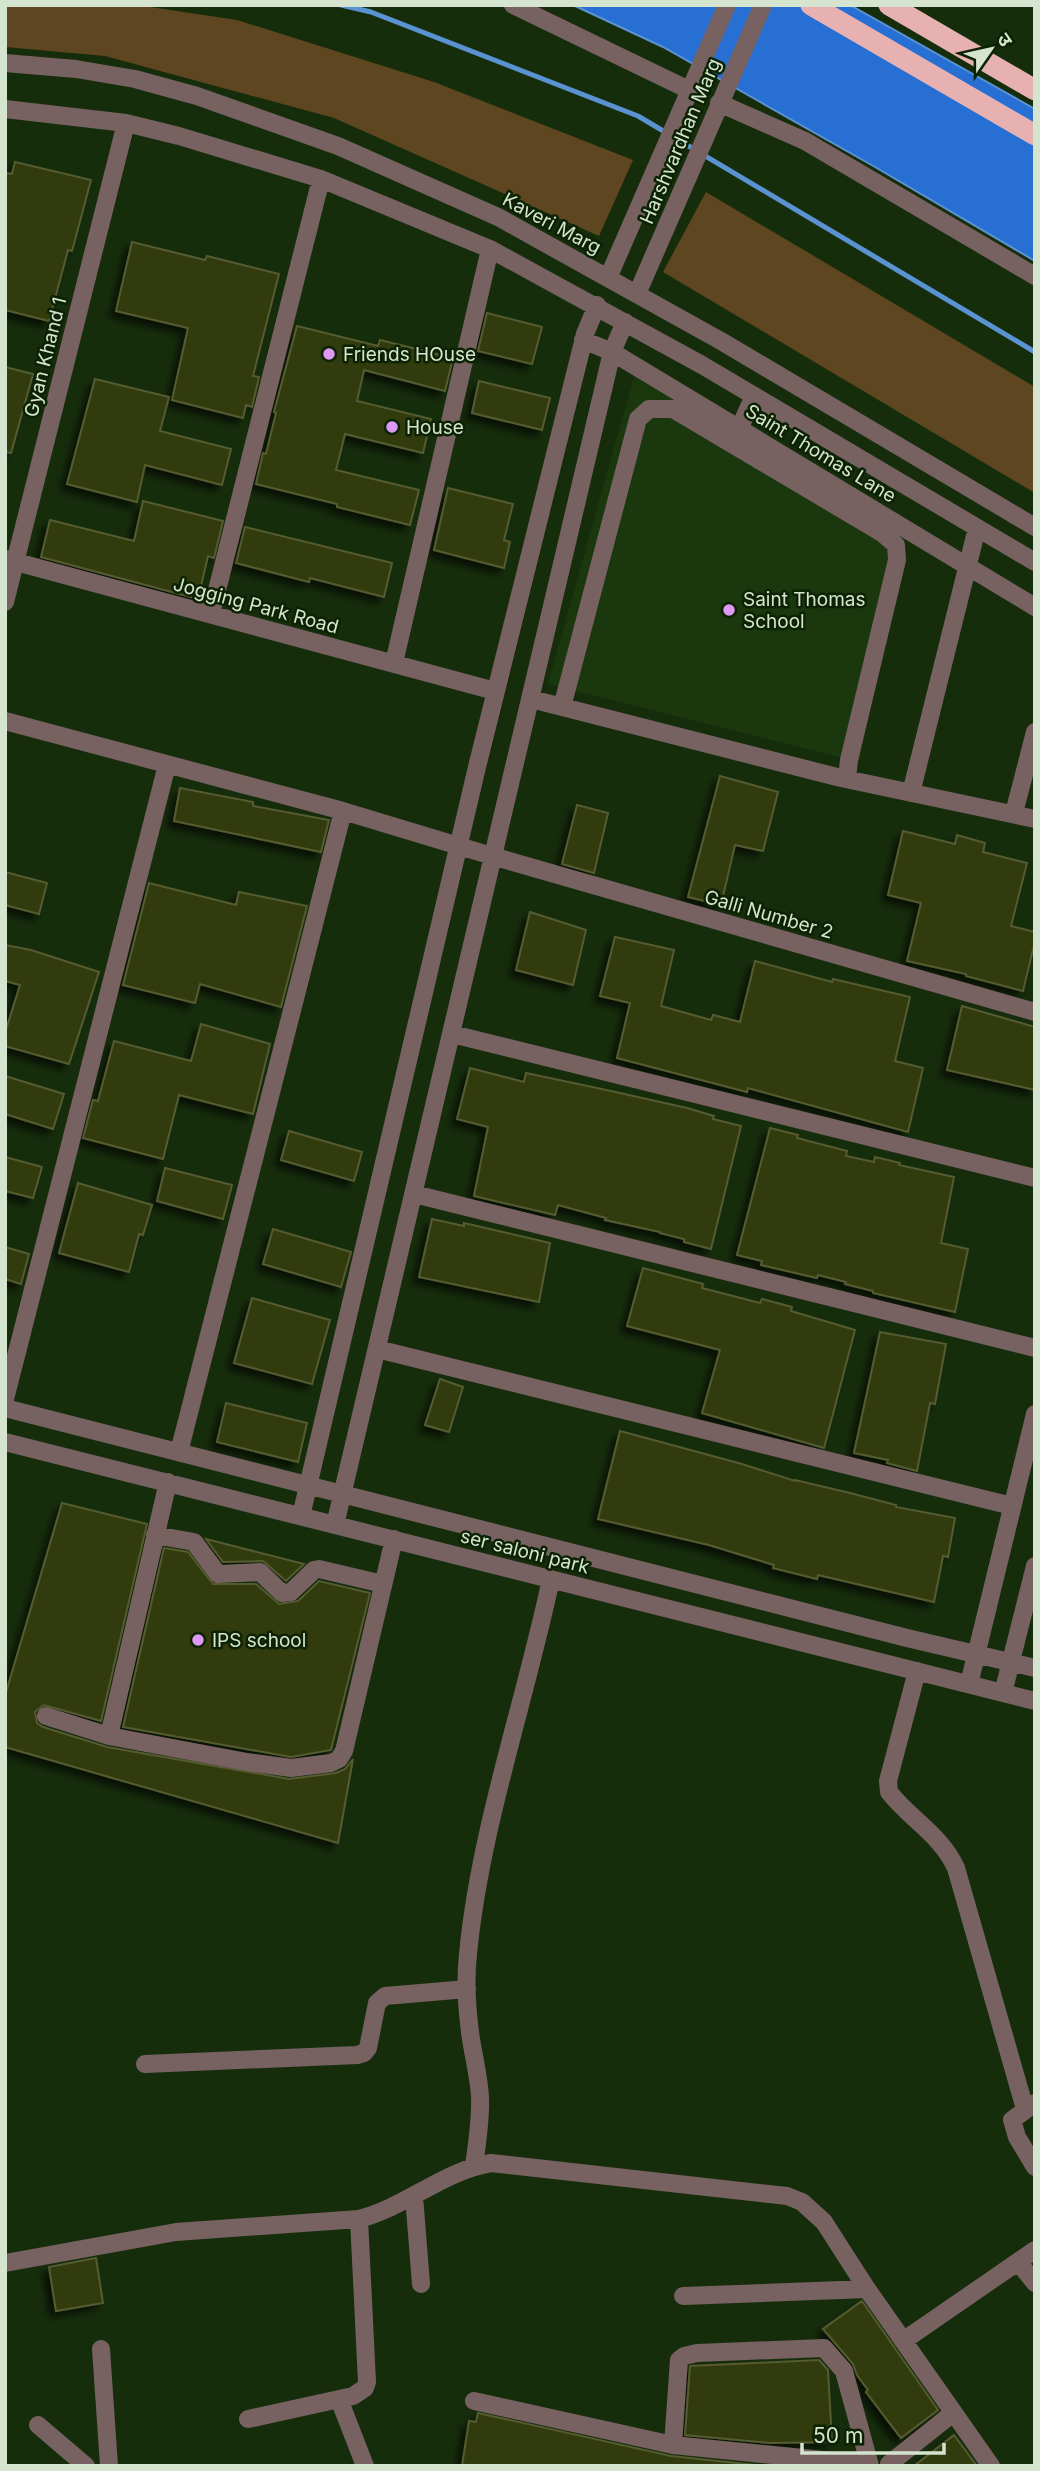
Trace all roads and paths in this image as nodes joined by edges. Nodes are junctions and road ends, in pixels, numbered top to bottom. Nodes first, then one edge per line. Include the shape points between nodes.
1 (513, 5) edge
2 (727, 5) edge
3 (763, 5) edge
4 (811, 5) edge
5 (889, 5) edge
6 (5, 63) edge
7 (692, 84) junction
8 (1035, 90) edge
9 (721, 97) junction
10 (5, 109) edge
11 (125, 123) junction
12 (1035, 135) edge
13 (321, 179) junction
14 (490, 249) junction
15 (1035, 276) edge
16 (608, 278) junction
17 (637, 294) junction
18 (597, 305) junction
19 (625, 322) junction
20 (583, 340) junction
21 (612, 352) junction
22 (658, 380) junction
23 (754, 396) junction
24 (649, 410) junction
25 (741, 436) junction
26 (1035, 527) edge
27 (977, 528) junction
28 (892, 531) junction
29 (10, 561) edge
30 (1035, 562) edge
31 (967, 566) junction
32 (5, 602) edge
33 (1035, 607) edge
34 (211, 614) junction
35 (394, 663) junction
36 (495, 691) junction
37 (531, 699) junction
38 (562, 707) junction
39 (5, 721) edge
40 (1035, 732) edge
41 (167, 765) junction
42 (847, 779) junction
43 (911, 793) junction
44 (343, 811) junction
45 (1014, 813) junction
46 (1035, 819) edge
47 (459, 845) junction
48 (492, 856) junction
49 (1035, 1012) edge
50 (452, 1034) junction
51 (1035, 1178) edge
52 (414, 1195) junction
53 (1035, 1348) edge
54 (377, 1349) junction
55 (5, 1399) edge
56 (5, 1408) edge
57 (1035, 1413) edge
58 (5, 1442) edge
59 (179, 1452) junction
60 (167, 1482) junction
61 (308, 1485) junction
62 (343, 1494) junction
63 (1012, 1506) junction
64 (301, 1516) junction
65 (335, 1525) junction
66 (155, 1535) junction
67 (394, 1539) junction
68 (1035, 1566) edge
69 (551, 1579) junction
70 (383, 1584) junction
71 (976, 1654) junction
72 (1011, 1662) junction
73 (1035, 1668) edge
74 (917, 1671) junction
75 (969, 1685) junction
76 (1003, 1693) junction
77 (1035, 1701) edge
78 (46, 1716) dead end
79 (109, 1736) junction
80 (467, 1989) junction
81 (145, 2064) dead end
82 (1030, 2106) edge
83 (474, 2166) junction
84 (1035, 2167) edge
85 (414, 2196) junction
86 (359, 2219) junction
87 (1035, 2250) edge
88 (1018, 2262) junction
89 (5, 2263) edge
90 (1035, 2283) edge
91 (421, 2284) dead end
92 (867, 2289) junction
93 (683, 2296) dead end
94 (904, 2341) junction
95 (101, 2349) dead end
96 (339, 2399) junction
97 (474, 2401) dead end
98 (953, 2413) junction
99 (248, 2419) dead end
100 (38, 2425) dead end
101 (673, 2445) junction
102 (711, 2457) edge
103 (889, 2464) dead end
104 (86, 2466) edge
105 (109, 2466) edge
106 (365, 2466) edge
107 (860, 2466) edge
108 (870, 2466) edge
109 (991, 2466) edge

1 - 7 street
2 - 7 street, Harshvardhan Marg
3 - 9 street, Harshvardhan Marg
4 - 12 highway
5 - 8 highway
6 - 16 street, Kaveri Marg via 135,79 266,119 498,217
7 - 16 street, Harshvardhan Marg
9 - 15 street
9 - 17 street, Harshvardhan Marg
10 - 11 street
11 - 13 street
11 - 29 street, Gyan Khand 1
13 - 14 street
13 - 34 street
14 - 18 street
14 - 35 street
16 - 17 street, Kaveri Marg
17 - 26 street, Kaveri Marg
18 - 19 street
18 - 20 street
19 - 21 street
19 - 23 street
20 - 21 street, Saint Thomas Lane
20 - 36 street
21 - 22 street, Saint Thomas Lane
21 - 37 street
22 - 24 street
22 - 25 street, Saint Thomas Lane
23 - 25 street
23 - 27 street
24 - 25 street via 673,409
24 - 38 street via 638,419
25 - 28 street, Saint Thomas Lane
27 - 30 street
27 - 31 street
28 - 31 street, Saint Thomas Lane
28 - 42 street via 897,560
29 - 32 street, Gyan Khand 1
29 - 34 street, Jogging Park Road
31 - 33 street, Saint Thomas Lane
31 - 43 street
34 - 35 street, Jogging Park Road
35 - 36 street, Jogging Park Road
36 - 47 street
37 - 38 street
37 - 48 street
38 - 42 street
39 - 41 street, Galli Number 2
40 - 45 street
41 - 44 street, Galli Number 2
41 - 55 street
42 - 43 street
43 - 45 street
44 - 47 street, Galli Number 2
44 - 59 street
45 - 46 street
47 - 48 street, Galli Number 2
47 - 61 street
48 - 49 street, Galli Number 2
48 - 50 street
50 - 51 street
50 - 52 street
52 - 53 street
52 - 54 street
54 - 62 street
54 - 63 street
56 - 59 street
57 - 63 street
58 - 60 street, ser saloni park
59 - 61 street
60 - 64 street, ser saloni park
60 - 66 street
61 - 62 street
61 - 64 street
62 - 65 street
62 - 71 street
63 - 71 street
64 - 65 street, ser saloni park
65 - 67 street, ser saloni park
66 - 70 street via 194,1542 218,1574 260,1572 282,1593 291,1592 319,1569
66 - 79 street
67 - 69 street, ser saloni park
67 - 70 street
68 - 72 street
69 - 74 street, ser saloni park
69 - 80 street via 483,1858 467,1956
70 - 79 street via 339,1759 291,1768
71 - 72 street
71 - 75 street
72 - 73 street
72 - 76 street
74 - 75 street, ser saloni park
74 - 82 street via 888,1781 889,1793 938,1838 957,1868
75 - 76 street, ser saloni park
76 - 77 street, ser saloni park
78 - 79 street
80 - 81 street via 385,1996 377,2003 368,2048 357,2055
80 - 83 street via 480,2096
82 - 84 street via 1012,2120
83 - 85 street
83 - 92 street via 508,2164 787,2196 802,2202 824,2222
85 - 86 street
85 - 91 street
86 - 89 street via 176,2232
86 - 96 street via 367,2382 361,2393
87 - 88 street
88 - 90 street
88 - 94 street
92 - 93 street
92 - 94 street
94 - 98 street
95 - 105 street
96 - 99 street
96 - 106 street
97 - 101 street
98 - 103 street
98 - 109 street
100 - 104 street
101 - 102 street
101 - 108 street via 679,2360 684,2356 824,2348 844,2371
102 - 107 street

